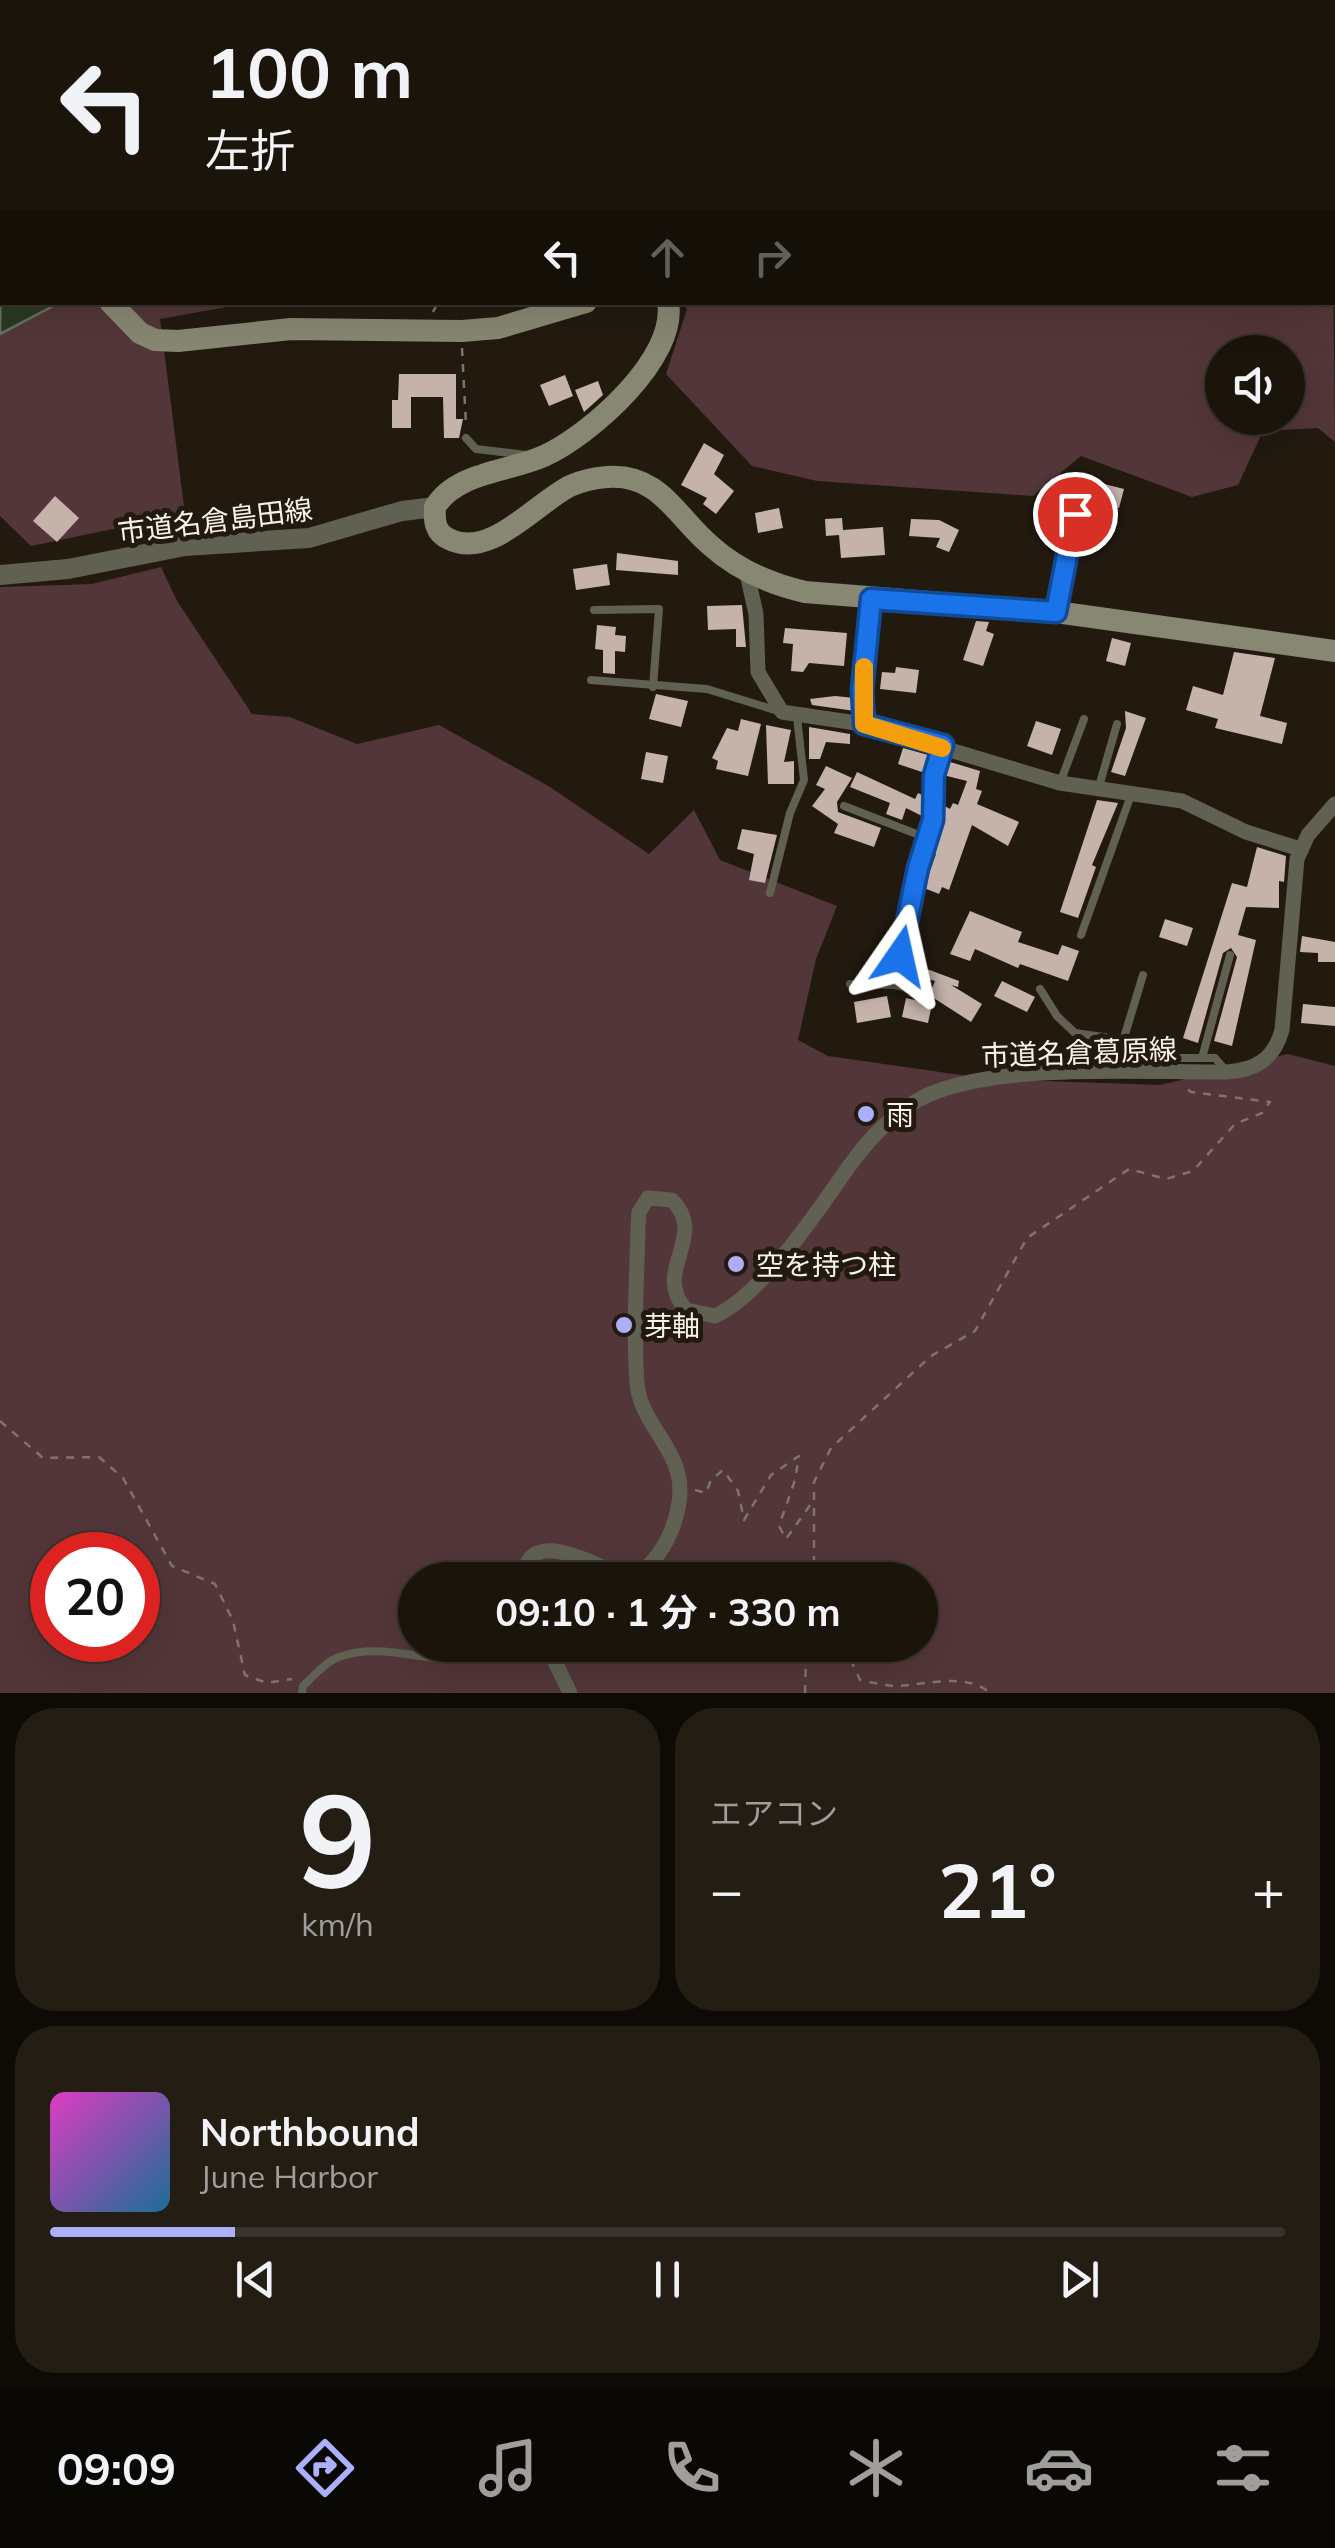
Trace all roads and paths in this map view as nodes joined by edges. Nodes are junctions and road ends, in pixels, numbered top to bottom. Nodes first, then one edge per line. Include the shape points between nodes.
1 (112, 305) edge
2 (576, 305) edge
3 (669, 305) edge
4 (462, 331) junction
5 (466, 438) joint
6 (543, 456) junction
7 (1079, 492) dead end
8 (435, 507) junction
9 (746, 569) junction
10 (0, 575) edge
11 (871, 599) junction
12 (594, 610) dead end
13 (1056, 612) junction
14 (1335, 651) edge
15 (591, 680) dead end
16 (653, 687) junction
17 (789, 714) junction
18 (1084, 719) dead end
19 (864, 724) junction
20 (1118, 724) dead end
21 (943, 745) junction
22 (1060, 784) junction
23 (1098, 790) junction
24 (1131, 794) junction
25 (1335, 804) edge
26 (844, 806) dead end
27 (927, 838) junction
28 (1300, 848) junction
29 (770, 893) dead end
30 (1081, 935) dead end
31 (1230, 955) dead end
32 (1142, 974) dead end
33 (850, 984) dead end
34 (895, 985) junction
35 (1040, 988) dead end
36 (923, 991) dead end
37 (1123, 1041) junction
38 (1202, 1058) junction
39 (1227, 1072) junction
40 (1168, 1073) junction
41 (0, 1421) edge
42 (680, 1485) junction
43 (814, 1500) junction
44 (529, 1562) edge
45 (585, 1562) edge
46 (653, 1562) edge
47 (814, 1562) edge
48 (398, 1653) edge
49 (555, 1662) edge
50 (806, 1662) edge
51 (852, 1662) edge
52 (322, 1669) junction
53 (302, 1693) edge
54 (570, 1693) edge
55 (806, 1693) edge
56 (990, 1693) edge

1 - 4 main road via 156,340 291,328
2 - 4 main road via 498,328
3 - 6 main road via 665,336 632,385 591,426
4 - 5 path
5 - 6 lane via 476,449
6 - 8 main road via 454,487
7 - 13 lane
8 - 9 main road via 434,520 446,539 478,542 571,486 626,478 657,490 710,546
8 - 10 street, 市道名倉島田線 via 309,538 185,546
9 - 11 main road via 805,592
9 - 17 street via 758,672
11 - 13 main road
11 - 19 lane
12 - 16 lane via 659,609
13 - 14 main road
15 - 16 lane
16 - 17 lane via 708,689
17 - 19 street
17 - 29 lane via 804,780
18 - 22 lane
19 - 21 street
20 - 23 lane
21 - 22 street
21 - 27 lane
22 - 23 street
23 - 24 street
24 - 28 street via 1182,800 1246,832
24 - 30 lane
25 - 28 street
26 - 27 lane
27 - 34 lane
28 - 39 street, 市道名倉葛原線 via 1279,1041 1258,1066
31 - 38 lane
32 - 37 lane
33 - 34 lane
34 - 36 lane
35 - 37 lane via 1075,1033
37 - 38 lane via 1153,1044 1174,1058
38 - 39 lane via 1215,1058
39 - 40 street, 市道名倉葛原線
40 - 42 street, 市道名倉葛原線 via 999,1077 917,1100 866,1146 773,1265 715,1316 686,1310 674,1295 684,1215 672,1200 648,1198 638,1227 637,1385
40 - 43 path via 1191,1092 1270,1102 1262,1113 1235,1124 1194,1171 1166,1179 1129,1170 1027,1238 975,1331 931,1356 831,1448 814,1482
41 - 52 path via 43,1458 99,1457 123,1478 172,1566 215,1584 233,1620 245,1675 268,1683
42 - 43 path via 706,1494 723,1470 738,1491 744,1520 771,1475 799,1456 780,1526 786,1539
42 - 46 street via 664,1550
43 - 47 path
44 - 45 street via 551,1549
48 - 52 lane via 335,1657
49 - 54 street
50 - 55 path
51 - 56 path via 860,1680 892,1686 948,1680
52 - 53 lane

